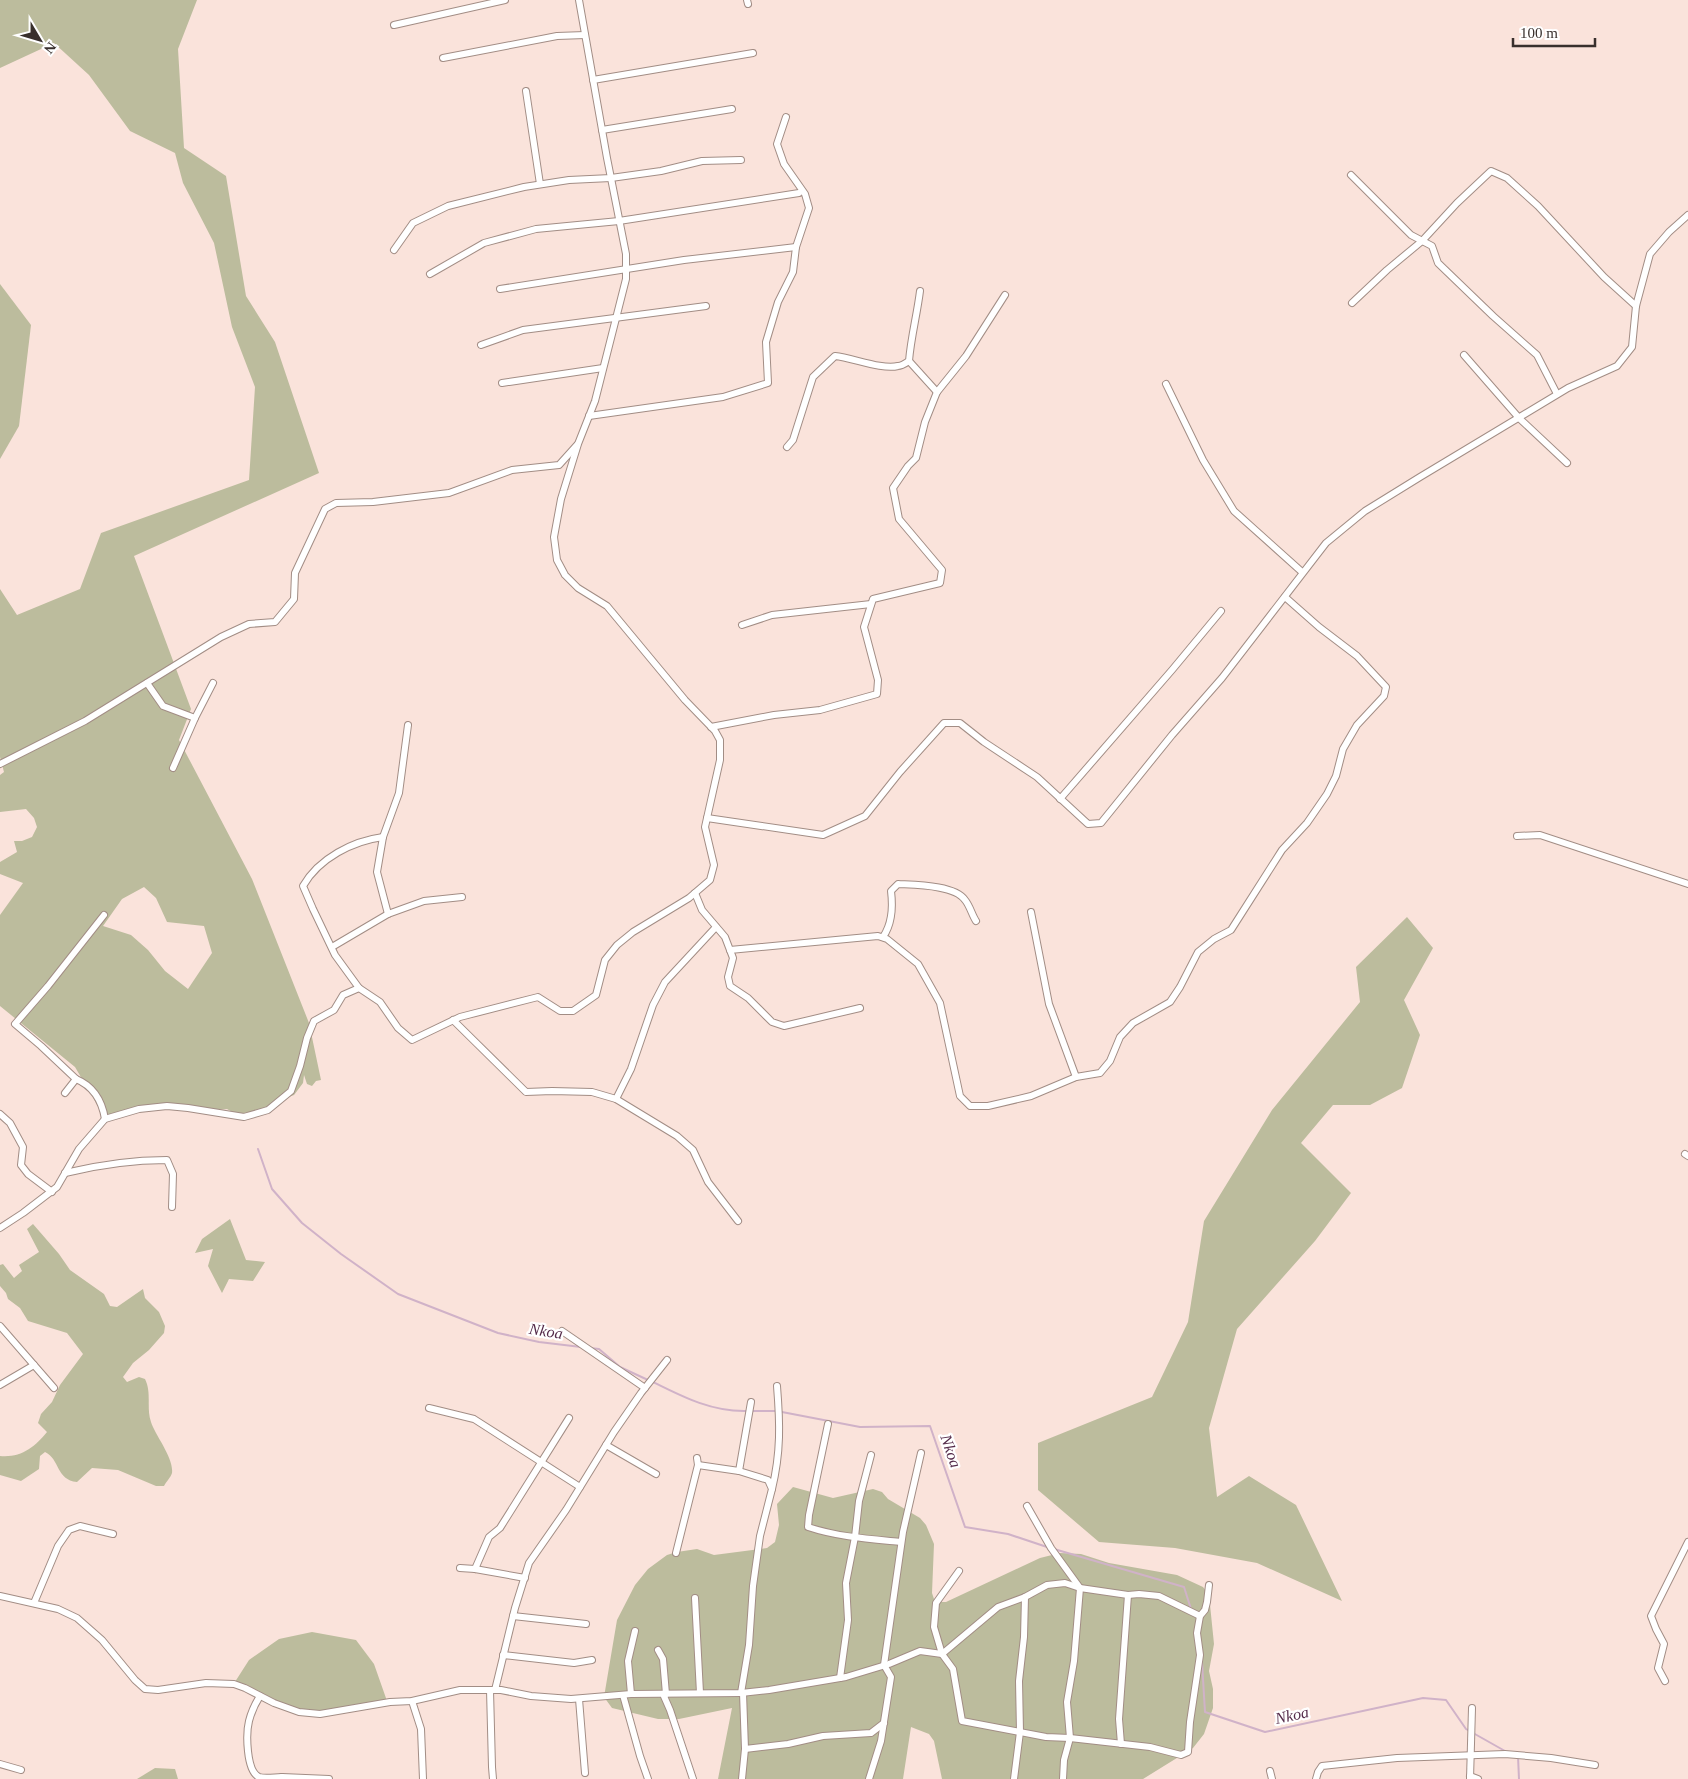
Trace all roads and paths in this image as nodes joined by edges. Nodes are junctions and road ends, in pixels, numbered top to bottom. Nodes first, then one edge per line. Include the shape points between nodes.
1 (505, 0) edge
2 (579, 0) edge
3 (394, 26) dead end
4 (585, 35) junction
5 (753, 53) dead end
6 (443, 58) dead end
7 (593, 80) junction
8 (526, 91) dead end
9 (732, 109) dead end
10 (786, 117) dead end
11 (602, 130) junction
12 (741, 160) dead end
13 (1351, 175) dead end
14 (611, 178) junction
15 (540, 184) junction
16 (799, 193) dead end
17 (1688, 215) edge
18 (619, 221) junction
19 (1422, 240) junction
20 (796, 247) junction
21 (394, 250) dead end
22 (626, 269) junction
23 (430, 274) dead end
24 (500, 289) dead end
25 (920, 291) dead end
26 (1005, 295) dead end
27 (1352, 303) dead end
28 (706, 306) dead end
29 (1636, 306) junction
30 (615, 318) junction
31 (481, 345) dead end
32 (1464, 356) dead end
33 (909, 361) junction
34 (603, 368) junction
35 (502, 383) dead end
36 (1166, 384) dead end
37 (936, 392) junction
38 (1558, 394) junction
39 (589, 416) junction
40 (1519, 418) junction
41 (578, 444) junction
42 (787, 447) dead end
43 (1567, 463) dead end
44 (1302, 572) junction
45 (1285, 597) junction
46 (871, 604) junction
47 (1221, 611) dead end
48 (742, 625) dead end
49 (147, 683) junction
50 (213, 683) dead end
51 (195, 718) junction
52 (408, 725) dead end
53 (711, 727) junction
54 (0, 764) edge
55 (173, 768) dead end
56 (1060, 799) junction
57 (707, 818) junction
58 (1518, 836) dead end
59 (383, 837) junction
60 (1688, 884) edge
61 (695, 893) junction
62 (462, 897) dead end
63 (1031, 912) dead end
64 (388, 914) junction
65 (104, 915) dead end
66 (976, 922) dead end
67 (716, 927) junction
68 (883, 937) junction
69 (332, 947) junction
70 (730, 950) junction
71 (359, 988) junction
72 (860, 1008) dead end
73 (453, 1020) junction
74 (1076, 1077) junction
75 (76, 1079) junction
76 (65, 1093) dead end
77 (616, 1099) junction
78 (0, 1114) edge
79 (105, 1118) junction
80 (65, 1173) junction
81 (52, 1192) junction
82 (172, 1207) dead end
83 (738, 1221) dead end
84 (0, 1228) edge
85 (0, 1326) edge
86 (562, 1331) dead end
87 (667, 1360) dead end
88 (34, 1365) junction
89 (0, 1385) edge
90 (777, 1386) dead end
91 (54, 1388) dead end
92 (645, 1388) junction
93 (751, 1402) dead end
94 (429, 1408) dead end
95 (569, 1418) dead end
96 (828, 1424) dead end
97 (606, 1445) junction
98 (921, 1453) dead end
99 (872, 1455) dead end
100 (542, 1462) junction
101 (739, 1471) junction
102 (656, 1474) dead end
103 (580, 1487) junction
104 (772, 1489) junction
105 (1027, 1506) dead end
106 (113, 1534) dead end
107 (855, 1537) junction
108 (901, 1542) junction
109 (1688, 1542) edge
110 (676, 1553) dead end
111 (460, 1568) dead end
112 (475, 1569) junction
113 (959, 1571) dead end
114 (525, 1578) junction
115 (1209, 1585) dead end
116 (1080, 1588) junction
117 (1128, 1595) junction
118 (0, 1596) edge
119 (1025, 1597) junction
120 (695, 1598) dead end
121 (34, 1603) junction
122 (513, 1616) junction
123 (1200, 1616) junction
124 (586, 1624) dead end
125 (635, 1630) dead end
126 (658, 1650) dead end
127 (942, 1654) junction
128 (503, 1655) junction
129 (592, 1660) dead end
130 (884, 1665) junction
131 (840, 1678) junction
132 (1666, 1681) dead end
133 (492, 1690) junction
134 (700, 1693) junction
135 (742, 1693) junction
136 (631, 1694) junction
137 (664, 1694) junction
138 (623, 1695) junction
139 (260, 1696) junction
140 (579, 1699) junction
141 (412, 1701) junction
142 (1472, 1708) dead end
143 (884, 1722) junction
144 (1020, 1732) junction
145 (1070, 1738) junction
146 (1121, 1744) junction
147 (745, 1749) junction
148 (1470, 1755) junction
149 (0, 1764) edge
150 (1595, 1765) dead end
151 (21, 1770) dead end
152 (1270, 1772) dead end
153 (585, 1773) dead end
154 (283, 1778) edge
155 (1470, 1778) edge
156 (329, 1779) edge
157 (423, 1779) edge
158 (493, 1779) edge
159 (648, 1779) edge
160 (693, 1779) edge
161 (742, 1779) edge
162 (869, 1779) edge
163 (1014, 1779) edge
164 (1063, 1779) edge
165 (1272, 1779) edge
166 (1316, 1779) edge
167 (1478, 1779) edge

1 - 3 street
2 - 4 street
4 - 6 street via 557,36
4 - 7 street
5 - 7 street
7 - 11 street
8 - 15 street
9 - 11 street
10 - 20 street via 777,144 784,164 805,194 809,208
11 - 14 street
12 - 14 street via 702,160 661,171
13 - 19 street via 1411,235
14 - 15 street
14 - 18 street
15 - 21 street via 448,206 413,224
16 - 18 street
17 - 29 street via 1650,254
18 - 22 street
18 - 23 street via 536,229 484,244
19 - 27 street
19 - 29 street via 1491,171 1507,178 1538,206 1604,277
19 - 38 street via 1432,246 1438,263 1537,355
20 - 22 street
20 - 39 street via 793,272 778,302 766,342 768,383 723,397
22 - 24 street
22 - 30 street
25 - 33 street
26 - 37 street via 966,356
28 - 30 street
29 - 38 street via 1632,348 1617,366
30 - 31 street via 523,330
30 - 34 street
32 - 40 street
33 - 37 street
33 - 42 street via 898,366 874,365 835,356 814,377 794,440
34 - 35 street
34 - 39 street via 596,401
36 - 44 street via 1203,460 1234,511
37 - 46 street via 916,458 893,488 899,519 942,570 940,583 873,599
38 - 40 street
39 - 41 street
40 - 43 street
40 - 44 street via 1365,511 1326,543
41 - 49 street via 558,465 512,470 450,493 336,503 325,509 295,573 294,599 275,622 249,624 221,637
41 - 53 street via 554,537 557,560 565,575 578,588 607,606 684,700
44 - 45 street
45 - 56 street via 1101,823 1088,824
45 - 74 street via 1357,656 1386,687 1384,696 1357,726 1343,749 1328,794 1307,824 1282,850 1231,930 1198,952 1170,1002 1133,1023 1120,1038 1110,1061 1100,1073
46 - 48 street via 772,615
46 - 53 street via 864,627 878,680 877,694 820,710
47 - 56 street
49 - 51 street via 164,706
49 - 54 street via 86,721
50 - 51 street
51 - 55 street
52 - 59 street via 399,793
53 - 57 street via 720,740 720,760
56 - 57 street via 1037,777 960,723 944,723 865,816 823,835
57 - 61 street via 705,827 714,865 710,880
58 - 60 street via 1540,835
59 - 64 street via 377,872
59 - 69 street via 349,846 328,859 303,886
61 - 67 street via 702,910
61 - 73 street via 617,945 605,960 596,995 573,1011 560,1011 538,997
62 - 64 street via 424,901
63 - 74 street via 1049,1004
64 - 69 street
65 - 75 street via 15,1024
66 - 68 street via 964,898 952,891 898,884 891,891 889,929
67 - 70 street
67 - 77 street via 665,982
68 - 70 street
68 - 74 street via 918,964 940,1003 960,1096 970,1106 988,1106 1031,1096
69 - 71 street
70 - 72 street via 733,958 728,977 730,986 748,998 772,1022 784,1026
71 - 73 street via 380,1002 398,1028 412,1040
71 - 79 street via 343,995 334,1010 314,1022 291,1091 268,1110 244,1117 167,1106
73 - 77 street via 526,1092 592,1092
75 - 76 street
75 - 79 street via 94,1092
77 - 83 street via 694,1150 708,1182
78 - 81 street via 10,1123 22,1147 21,1165
79 - 80 street via 79,1149
80 - 81 street
80 - 82 street via 139,1160 167,1160 173,1174
81 - 84 street
85 - 88 street
86 - 92 street
87 - 92 street
88 - 89 street
88 - 91 street
90 - 104 street via 780,1439
92 - 97 street
93 - 101 street
94 - 100 street via 474,1419
95 - 100 street
96 - 107 street via 808,1527
97 - 102 street
97 - 103 street
98 - 108 street
99 - 107 street via 859,1501
100 - 103 street
100 - 112 street via 500,1528 489,1537
101 - 104 street via 768,1480
101 - 110 street via 697,1461
103 - 114 street via 529,1563
104 - 135 street via 760,1536
105 - 116 street via 1051,1548
106 - 121 street via 80,1526 69,1530 58,1546
107 - 108 street
107 - 131 street via 846,1583 848,1620
108 - 130 street
109 - 132 street via 1651,1616 1664,1644 1658,1668
111 - 112 street
112 - 114 street
113 - 127 street via 936,1603 934,1627
114 - 122 street
115 - 123 street via 1205,1610
116 - 117 street
116 - 119 street via 1065,1583 1047,1585
116 - 145 street via 1067,1702
117 - 123 street via 1159,1596
117 - 146 street via 1119,1719
118 - 121 street
119 - 127 street via 998,1607
119 - 144 street via 1019,1680
120 - 134 street
121 - 139 street via 58,1608 77,1618 102,1640 144,1689 206,1683 234,1684
122 - 124 street
122 - 128 street
123 - 146 street via 1197,1633 1200,1655 1188,1752 1181,1755
125 - 136 street via 628,1661
126 - 137 street via 664,1659
127 - 130 street via 920,1651
127 - 144 street via 953,1669 962,1721
128 - 129 street via 574,1663
128 - 133 street
130 - 131 street
130 - 143 street via 891,1677
131 - 135 street
133 - 140 street
133 - 141 street via 460,1690
133 - 158 street
134 - 135 street
134 - 137 street
135 - 147 street
136 - 137 street
136 - 138 street
137 - 160 street
138 - 140 street
138 - 159 street
139 - 141 street via 299,1712 320,1714
139 - 154 street via 249,1720 247,1739 251,1766 260,1778
140 - 153 street
141 - 157 street via 421,1729
142 - 148 street
143 - 147 street via 871,1733 823,1736
143 - 162 street
144 - 145 street
144 - 163 street
145 - 146 street
145 - 164 street
147 - 161 street
148 - 150 street via 1505,1754
148 - 155 street
148 - 166 street via 1322,1766
149 - 151 street
152 - 165 street
154 - 156 street
155 - 167 street

